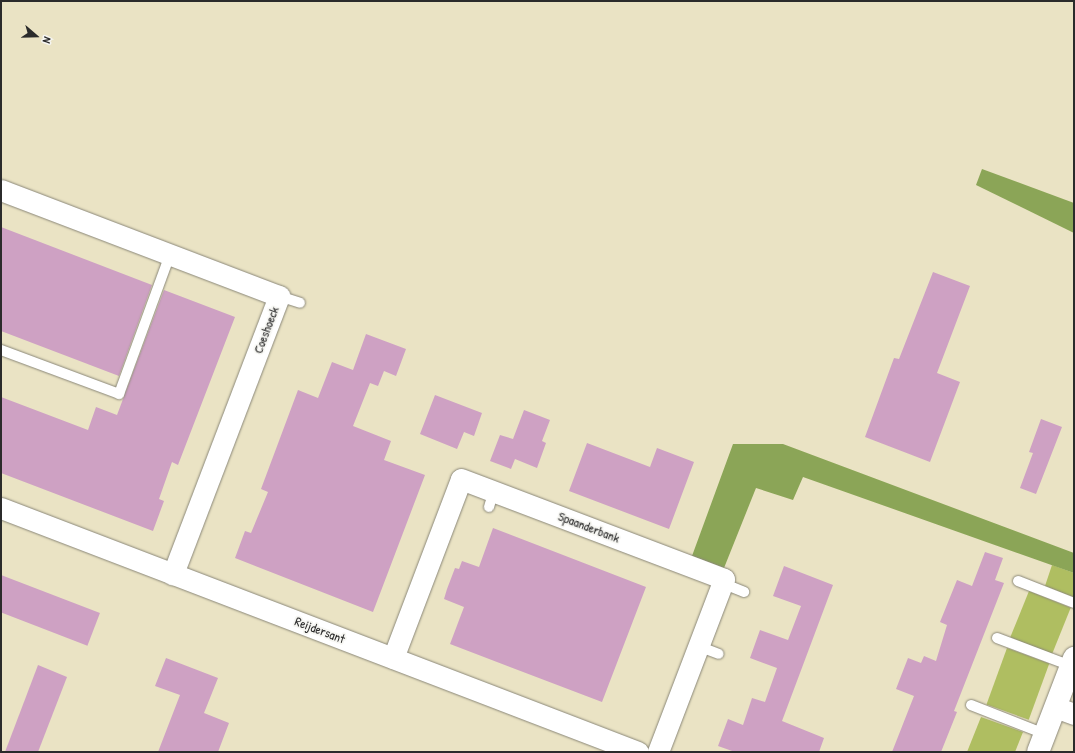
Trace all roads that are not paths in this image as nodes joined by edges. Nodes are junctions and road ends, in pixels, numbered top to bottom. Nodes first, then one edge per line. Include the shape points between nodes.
1 (1, 190) edge
2 (170, 255) junction
3 (279, 296) junction
4 (300, 303) dead end
5 (1, 350) edge
6 (1, 508) edge
7 (173, 574) junction
8 (1018, 581) dead end
9 (722, 583) junction
10 (744, 592) dead end
11 (1074, 603) edge
12 (996, 638) dead end
13 (698, 646) junction
14 (719, 654) dead end
15 (393, 658) junction
16 (1072, 662) edge
17 (971, 706) dead end
18 (1065, 710) edge
19 (1042, 743) edge
20 (638, 752) edge
21 (658, 752) edge

1 - 2 street, Coeshoeck
2 - 3 street, Coeshoeck
2 - 5 lane via 119,394
3 - 4 lane
3 - 7 street, Coeshoeck
6 - 7 street, Reijdersant
7 - 15 street, Reijdersant
8 - 11 lane
9 - 10 lane
9 - 13 street
9 - 15 street, Spaanderbank via 724,579 491,499 461,479
12 - 16 lane
13 - 14 lane
13 - 21 street
15 - 20 street, Reijdersant
16 - 18 street
17 - 19 lane
18 - 19 street

